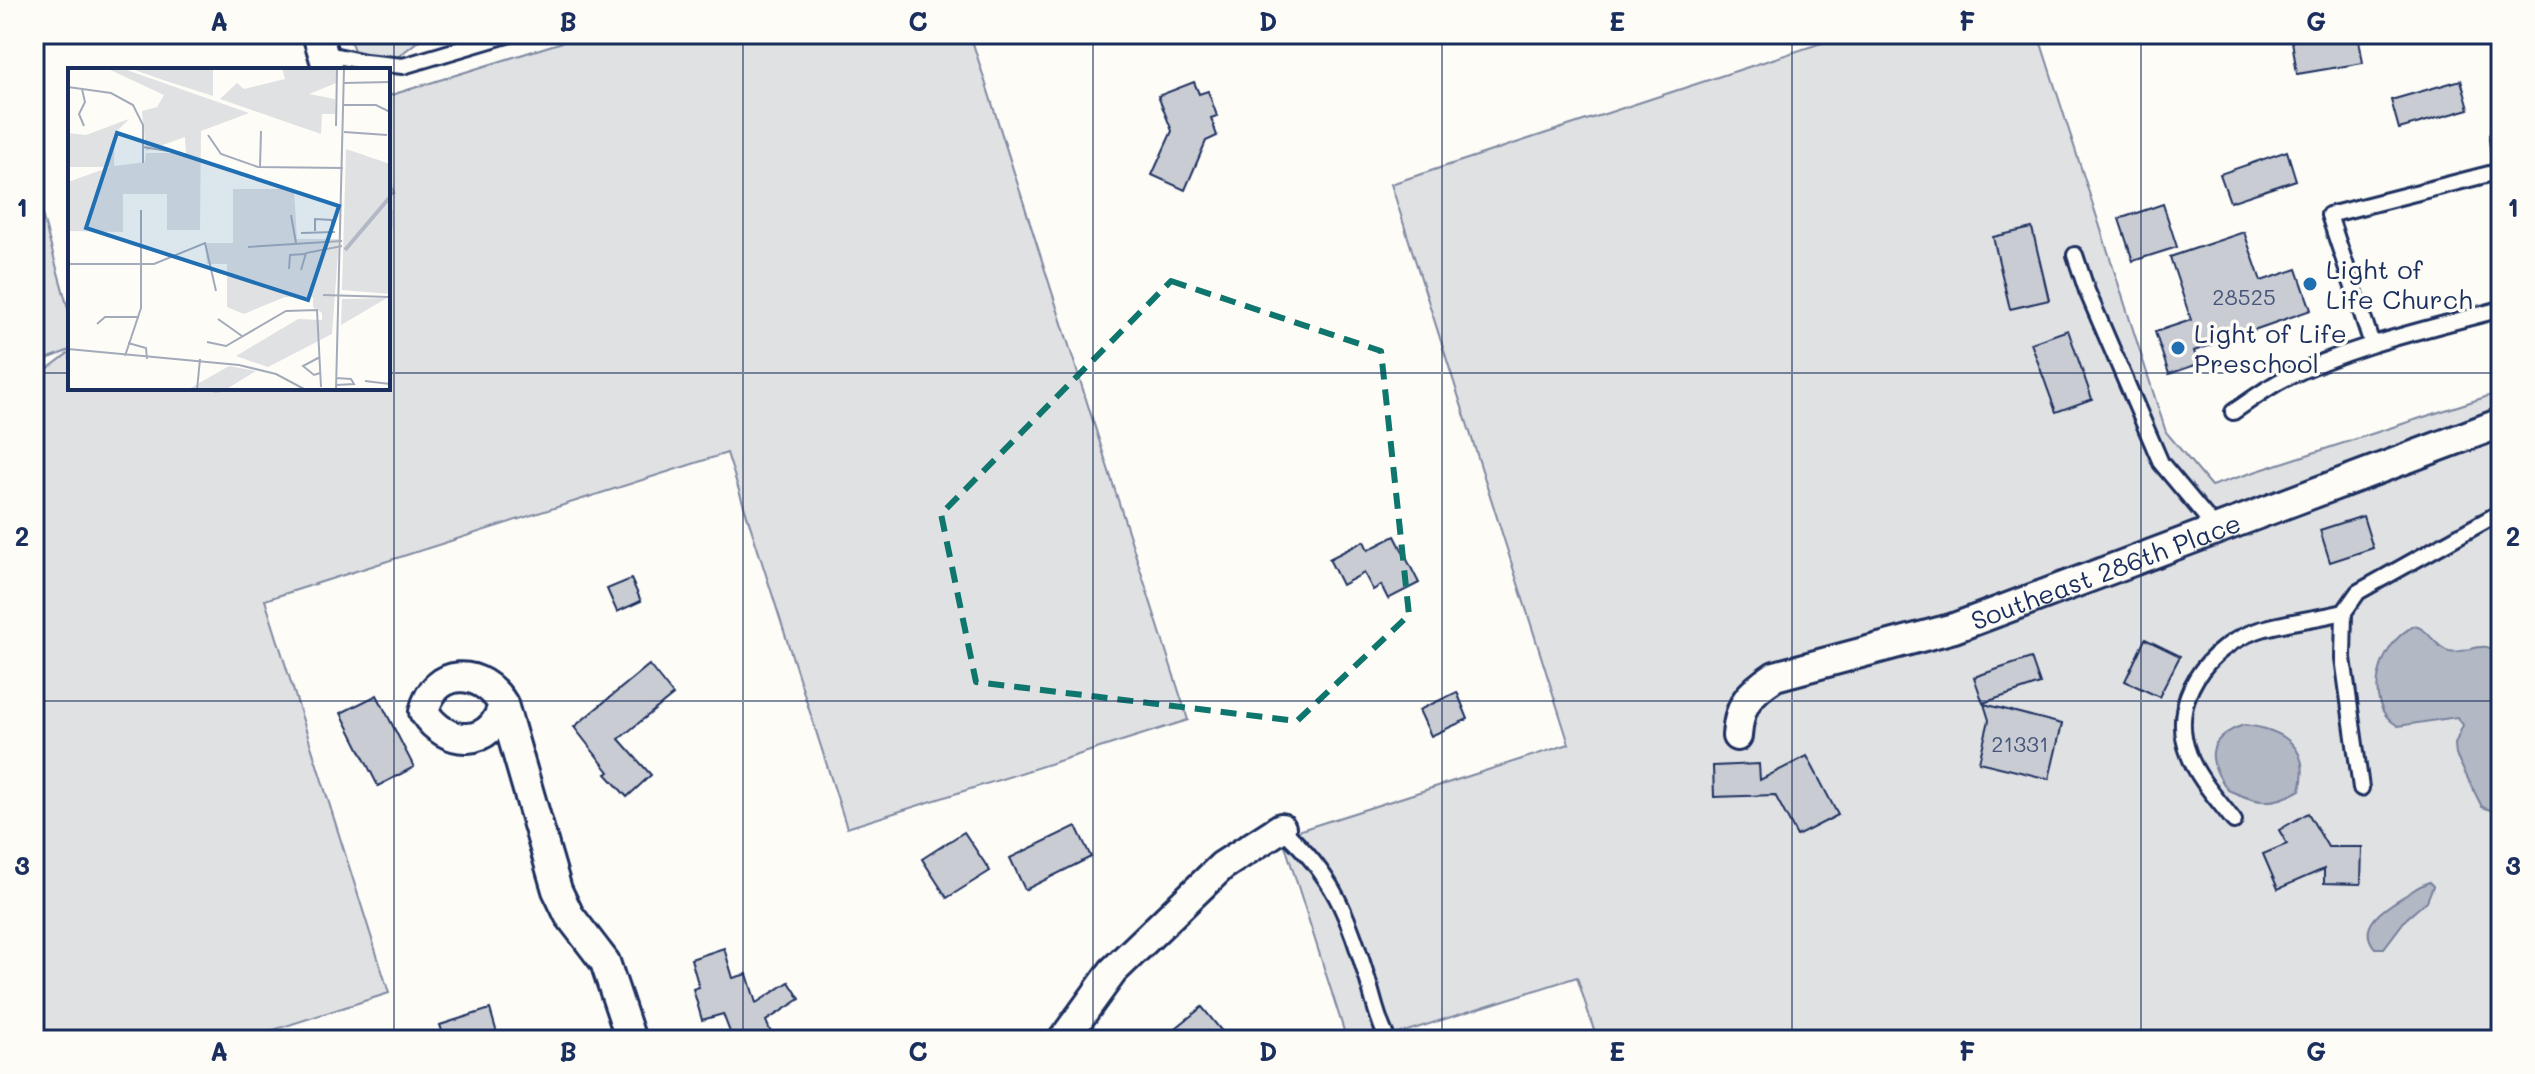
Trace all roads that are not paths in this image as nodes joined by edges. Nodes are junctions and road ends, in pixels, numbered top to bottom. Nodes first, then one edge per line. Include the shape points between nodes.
1 (511, 34) edge
2 (323, 52) edge
3 (2501, 128) edge
4 (2501, 164) edge
5 (2501, 171) edge
6 (2075, 255) dead end
7 (2501, 309) edge
8 (2372, 344) junction
9 (2233, 412) dead end
10 (2501, 423) edge
11 (2501, 512) edge
12 (2217, 530) junction
13 (2344, 612) junction
14 (503, 704) dead end
15 (1737, 736) dead end
16 (2361, 788) dead end
17 (2234, 821) dead end
18 (1281, 828) joint
19 (631, 1040) edge
20 (1063, 1040) edge
21 (1388, 1040) edge

1 - 2 lane via 403,66
3 - 4 lane
5 - 8 lane via 2329,215
6 - 12 lane via 2161,463
7 - 8 lane
8 - 9 lane via 2281,380
10 - 12 street, Southeast 286th Place
11 - 13 lane via 2358,592
12 - 15 street, Southeast 286th Place via 1954,628 1775,676 1753,690 1739,716
13 - 16 lane via 2343,658
13 - 17 lane via 2257,631 2231,643 2196,676 2184,719 2186,745
14 - 19 street via 557,890 605,962
18 - 20 street via 1222,866 1113,971
18 - 21 lane via 1308,852 1347,916

